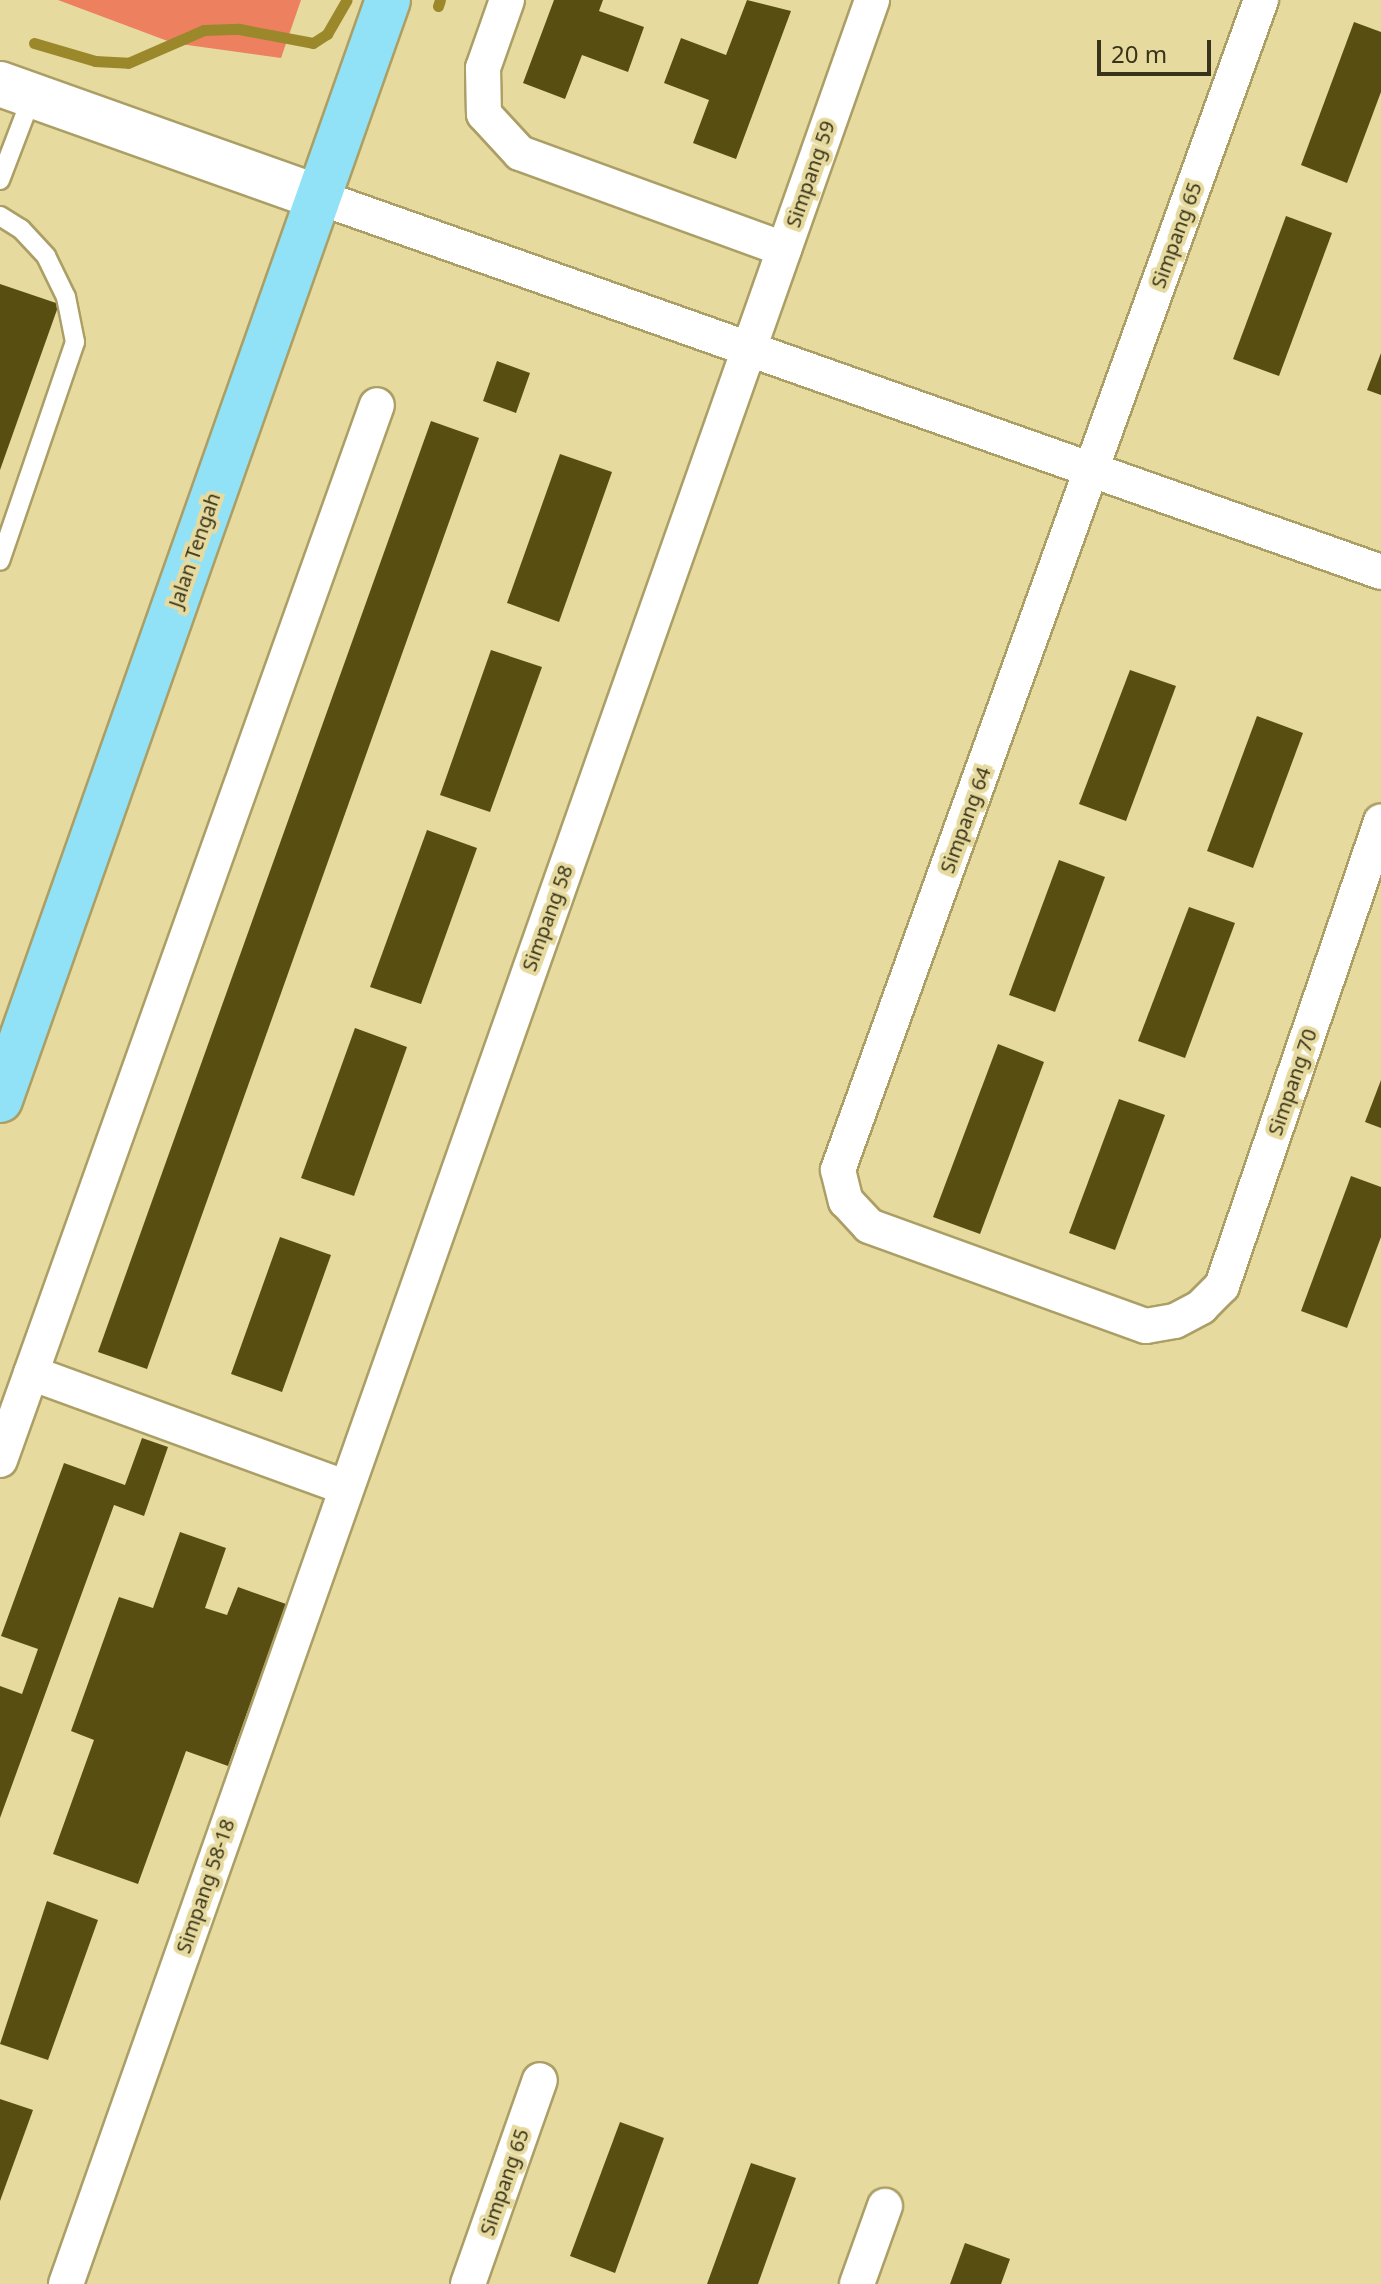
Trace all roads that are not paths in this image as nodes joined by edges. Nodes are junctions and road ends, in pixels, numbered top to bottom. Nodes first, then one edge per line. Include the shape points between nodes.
1 (388, 0) edge
2 (507, 0) edge
3 (872, 0) edge
4 (1261, 0) edge
5 (16, 90) edge
6 (0, 180) edge
7 (318, 197) junction
8 (0, 216) edge
9 (784, 249) junction
10 (748, 349) junction
11 (377, 405) dead end
12 (1091, 470) junction
13 (0, 561) edge
14 (1381, 572) edge
15 (1381, 821) edge
16 (0, 1100) edge
17 (1175, 1321) joint
18 (31, 1373) junction
19 (0, 1460) edge
20 (345, 1487) junction
21 (540, 2080) dead end
22 (885, 2206) dead end
23 (66, 2284) edge
24 (468, 2284) edge
25 (857, 2284) edge

1 - 7 main road, Jalan Tengah
2 - 9 street via 483,68 484,114 520,153
3 - 9 street, Simpang 59
4 - 12 street, Simpang 65
5 - 6 lane
5 - 7 street
7 - 10 street
7 - 16 main road, Jalan Tengah
8 - 13 lane via 46,256 66,297 75,342
9 - 10 street, Simpang 59
10 - 12 street
10 - 20 street, Simpang 58
11 - 18 street
12 - 14 street
12 - 17 street, Simpang 64 via 838,1170 846,1201 869,1226 1146,1326
15 - 17 street, Simpang 70 via 1222,1286 1201,1307
18 - 19 street
18 - 20 street
20 - 23 street, Simpang 58-18
21 - 24 street, Simpang 65
22 - 25 street

